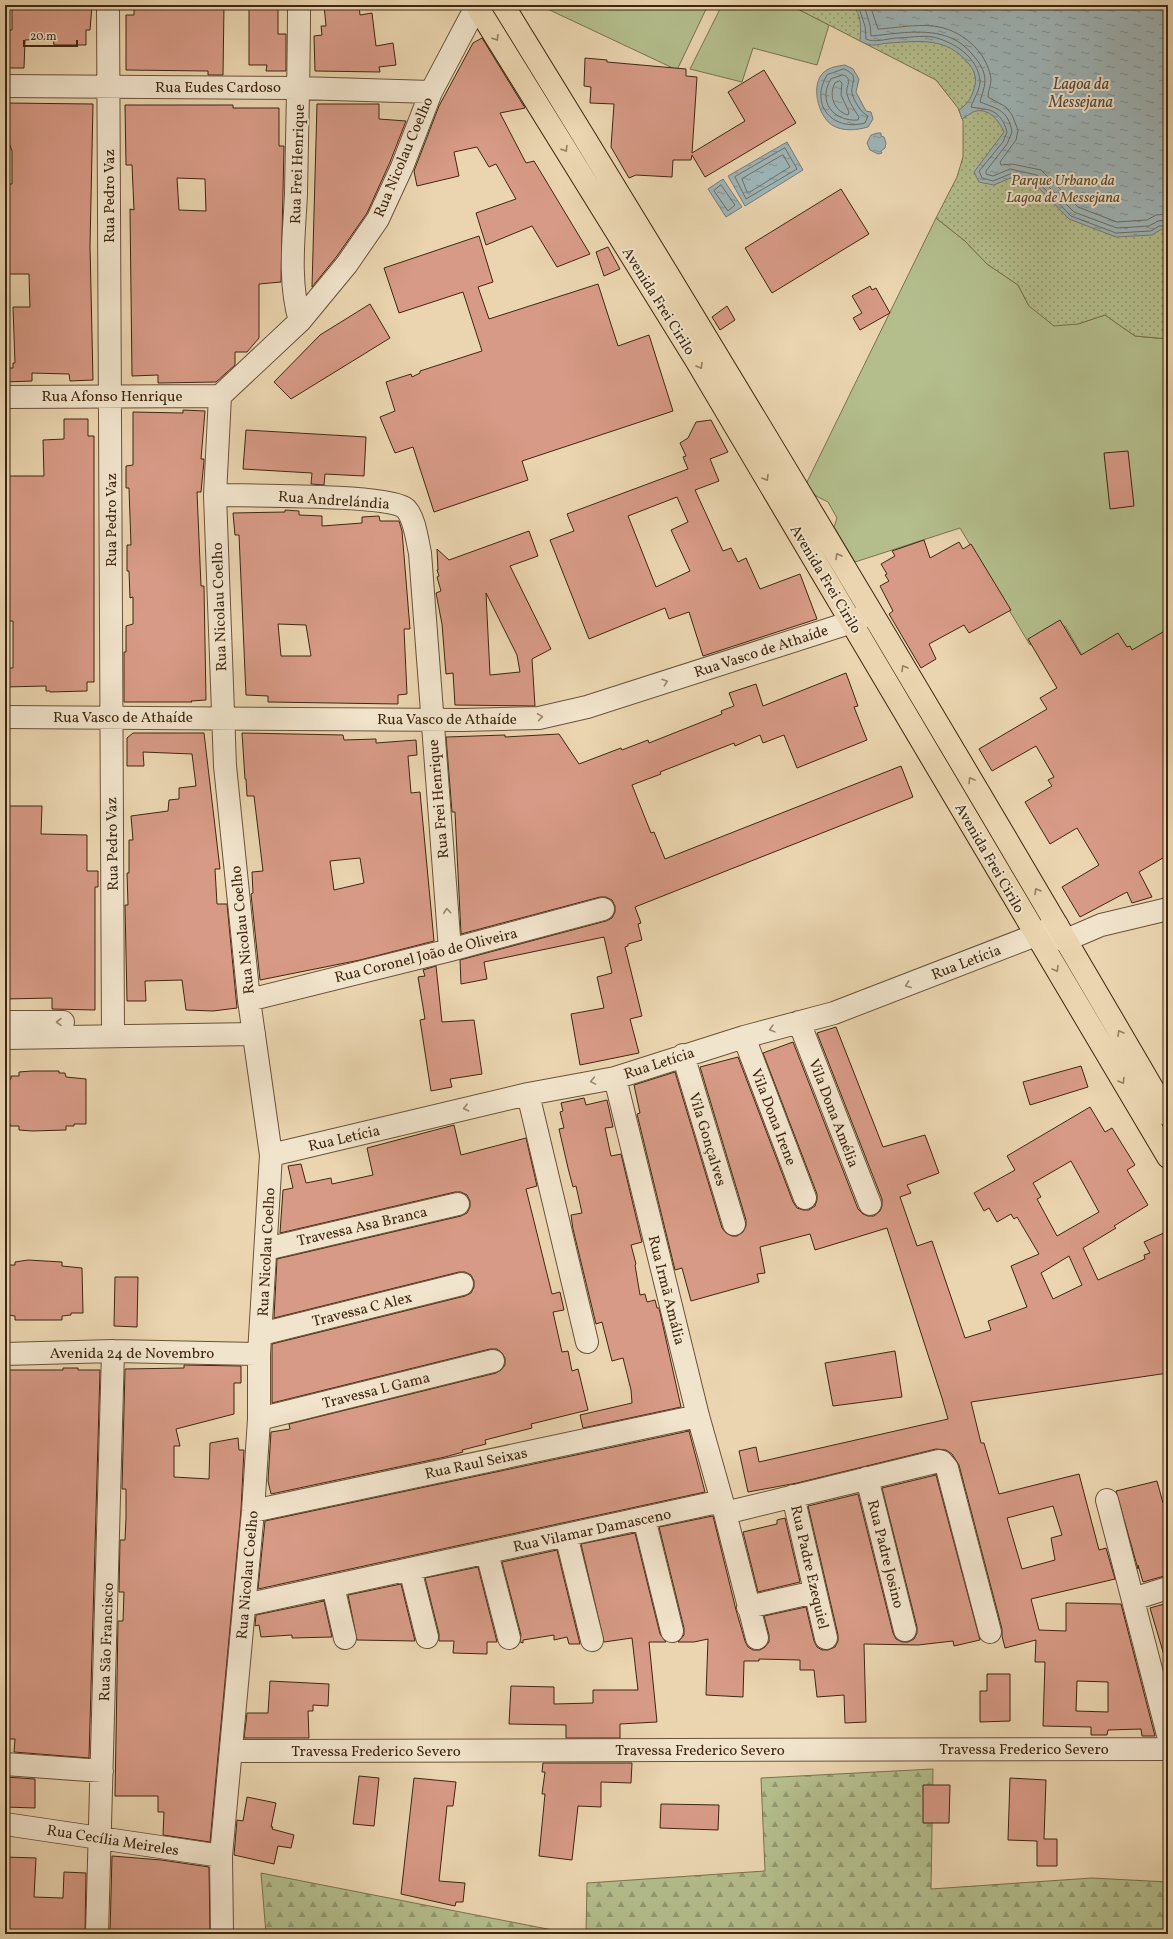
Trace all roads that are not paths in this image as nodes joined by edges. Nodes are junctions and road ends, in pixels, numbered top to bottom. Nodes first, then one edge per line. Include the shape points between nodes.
1 (108, 5) edge
2 (299, 5) edge
3 (476, 5) edge
4 (503, 5) edge
5 (5, 86) edge
6 (109, 87) junction
7 (299, 88) junction
8 (431, 92) junction
9 (300, 322) junction
10 (111, 396) junction
11 (220, 396) junction
12 (5, 397) edge
13 (214, 495) junction
14 (420, 553) joint
15 (872, 612) junction
16 (852, 622) junction
17 (5, 717) edge
18 (110, 717) junction
19 (223, 718) junction
20 (432, 719) junction
21 (603, 909) dead end
22 (1168, 909) edge
23 (1062, 932) junction
24 (1036, 935) junction
25 (450, 950) junction
26 (252, 1018) junction
27 (5, 1022) edge
28 (799, 1022) junction
29 (113, 1029) junction
30 (744, 1037) junction
31 (5, 1038) edge
32 (683, 1055) junction
33 (615, 1078) junction
34 (528, 1094) junction
35 (1168, 1115) edge
36 (270, 1155) junction
37 (1168, 1157) edge
38 (805, 1198) dead end
39 (458, 1204) dead end
40 (870, 1204) dead end
41 (734, 1224) dead end
42 (266, 1249) junction
43 (462, 1284) dead end
44 (587, 1342) dead end
45 (260, 1344) junction
46 (114, 1351) junction
47 (5, 1354) edge
48 (493, 1361) dead end
49 (698, 1416) junction
50 (259, 1419) junction
51 (867, 1478) junction
52 (793, 1496) junction
53 (1107, 1500) dead end
54 (724, 1507) junction
55 (253, 1511) junction
56 (644, 1518) junction
57 (566, 1535) junction
58 (487, 1553) junction
59 (410, 1569) junction
60 (333, 1586) junction
61 (1168, 1588) edge
62 (815, 1592) junction
63 (1133, 1599) junction
64 (245, 1604) junction
65 (748, 1607) junction
66 (905, 1630) dead end
67 (672, 1631) dead end
68 (990, 1632) dead end
69 (427, 1637) dead end
70 (345, 1638) dead end
71 (509, 1638) dead end
72 (757, 1638) dead end
73 (826, 1638) dead end
74 (592, 1640) dead end
75 (1168, 1735) edge
76 (1168, 1749) edge
77 (232, 1752) junction
78 (5, 1764) edge
79 (102, 1771) junction
80 (5, 1824) edge
81 (100, 1837) junction
82 (221, 1856) junction
83 (97, 1934) edge
84 (222, 1934) edge

1 - 6 street, Rua Pedro Vaz
2 - 7 street, Rua Frei Henrique
3 - 8 street, Rua Nicolau Coelho
3 -> 16 main road, Avenida Frei Cirilo via 696,360
15 -> 4 main road, Avenida Frei Cirilo via 715,349
5 - 6 street, Rua Eudes Cardoso
6 - 7 street, Rua Eudes Cardoso
6 - 10 street, Rua Pedro Vaz
7 - 8 street, Rua Eudes Cardoso
7 - 9 street, Rua Frei Henrique via 293,271 295,306
8 - 9 street, Rua Nicolau Coelho via 402,167 378,219 347,264
9 - 11 street, Rua Nicolau Coelho
10 - 11 street, Rua Afonso Henrique
10 - 12 street, Rua Afonso Henrique
10 - 18 street, Rua Pedro Vaz
11 - 13 street, Rua Nicolau Coelho
13 - 14 street, Rua Andrelándia via 350,498 400,504 407,510 412,522
13 - 19 street, Rua Nicolau Coelho
14 - 20 street, Rua Frei Henrique
15 - 16 street, Rua Vasco de Athaíde
23 -> 15 main road, Avenida Frei Cirilo
20 -> 16 street, Rua Vasco de Athaíde via 540,718 588,707
16 - 24 main road, Avenida Frei Cirilo
17 - 18 street, Rua Vasco de Athaíde
18 - 19 street, Rua Vasco de Athaíde
18 - 29 street, Rua Pedro Vaz
19 - 20 street, Rua Vasco de Athaíde
19 - 26 street, Rua Nicolau Coelho via 225,766
25 -> 20 street, Rua Frei Henrique
21 - 25 street, Rua Coronel João de Oliveira
22 - 23 street, Rua Letícia
23 - 24 street, Rua Letícia
35 -> 23 main road, Avenida Frei Cirilo
24 -> 28 street, Rua Letícia via 834,1014
24 -> 37 main road, Avenida Frei Cirilo
25 - 26 street, Rua Coronel João de Oliveira
26 - 29 street, Rua Coronel João de Oliveira
26 - 36 street, Rua Nicolau Coelho
29 -> 27 street, Rua Coronel João de Oliveira
28 -> 30 street, Rua Letícia
28 - 40 street, Vila Dona Amélia
29 - 31 street, Rua Coronel João de Oliveira
30 - 32 street, Rua Letícia
30 - 38 street, Vila Dona Irene
32 - 33 street, Rua Letícia
32 - 41 street, Vila Gonçalves
33 -> 34 street, Rua Letícia
33 - 49 street, Rua Irmã Amália
34 -> 36 street, Rua Letícia
34 - 44 street
36 - 42 street, Rua Nicolau Coelho
39 - 42 street, Travessa Asa Branca
42 - 45 street, Rua Nicolau Coelho
43 - 45 street, Travessa C Alex
45 - 46 street, Avenida 24 de Novembro
45 - 50 street, Rua Nicolau Coelho
46 - 47 street, Avenida 24 de Novembro
46 - 79 street, Rua São Francisco
48 - 50 street, Travessa L Gama
49 - 54 street, Rua Irmã Amália
49 - 55 street, Rua Raul Seixas
50 - 55 street, Rua Nicolau Coelho
51 - 52 street, Rua Vilamar Damasceno
51 - 66 street, Rua Padre Josino
51 - 68 street, Rua Vilamar Damasceno via 929,1463 942,1462 947,1468
52 - 54 street, Rua Vilamar Damasceno
52 - 62 street, Rua Padre Ezequiel
53 - 63 street
54 - 56 street, Rua Vilamar Damasceno
54 - 65 street, Rua Irmã Amália
55 - 64 street, Rua Nicolau Coelho
56 - 57 street, Rua Vilamar Damasceno
56 - 67 street
57 - 58 street, Rua Vilamar Damasceno
57 - 74 street
58 - 59 street, Rua Vilamar Damasceno
58 - 71 street
59 - 60 street, Rua Vilamar Damasceno
59 - 69 street
60 - 64 street, Rua Vilamar Damasceno
60 - 70 street
61 - 63 street
62 - 65 street
62 - 73 street, Rua Padre Ezequiel
63 - 75 street
64 - 77 street, Rua Nicolau Coelho
65 - 72 street, Rua Irmã Amália
76 - 77 street, Travessa Frederico Severo
77 - 82 street, Rua Nicolau Coelho
78 - 79 street
79 - 81 street, Rua São Francisco
80 - 81 street, Rua Cecília Meireles
81 - 82 street, Rua Cecília Meireles
81 - 83 street, Rua São Francisco
82 - 84 street, Rua Nicolau Coelho

